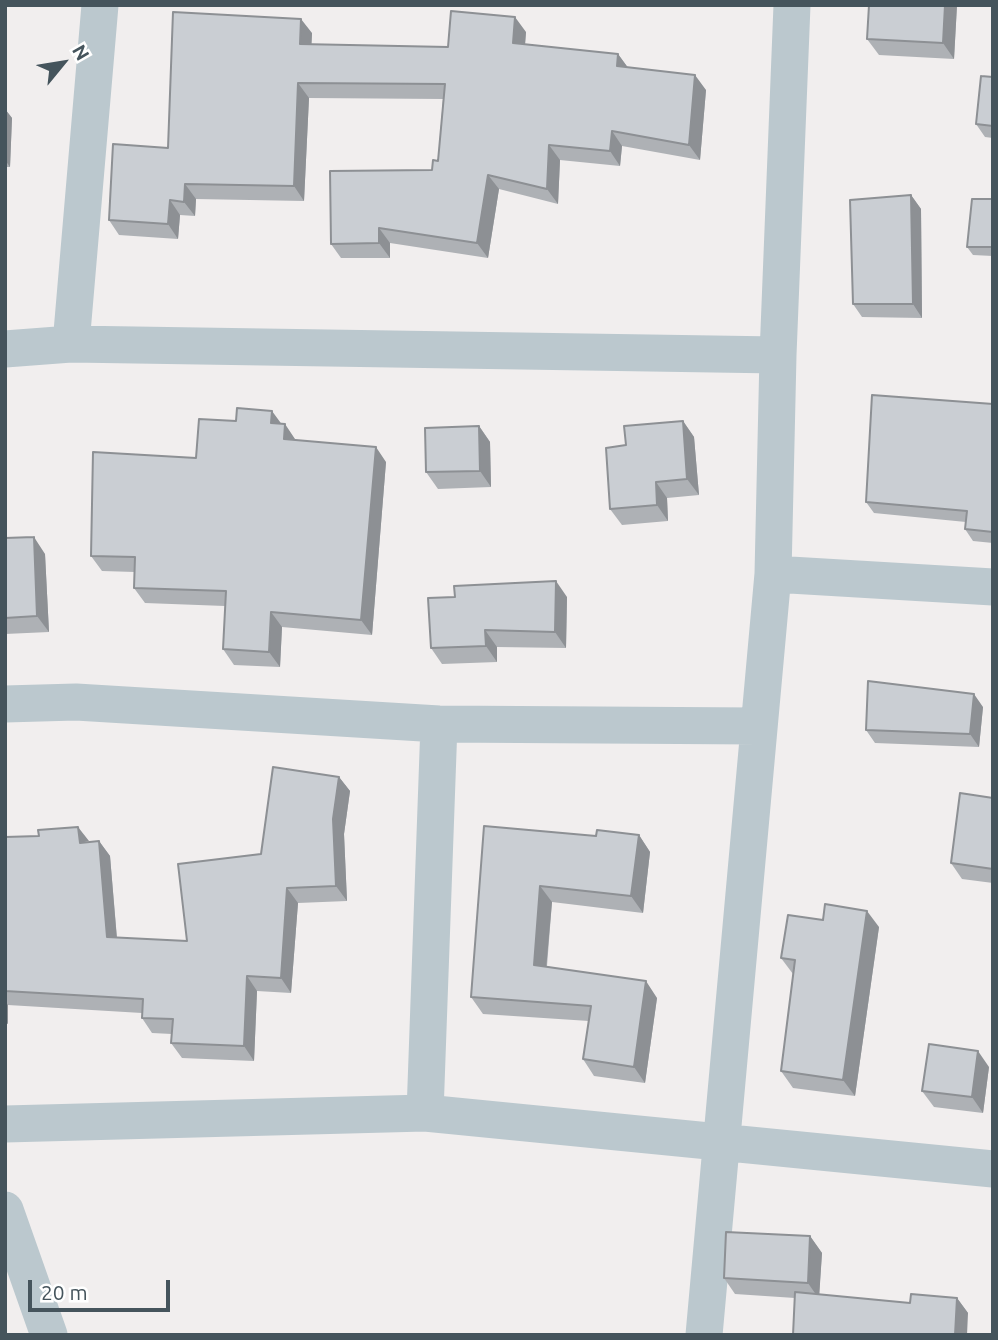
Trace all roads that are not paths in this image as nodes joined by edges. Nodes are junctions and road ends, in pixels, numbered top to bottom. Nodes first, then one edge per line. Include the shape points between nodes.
1 (100, 5) edge
2 (792, 5) edge
3 (71, 344) junction
4 (5, 349) edge
5 (778, 355) junction
6 (773, 573) junction
7 (993, 587) edge
8 (5, 704) edge
9 (439, 724) junction
10 (758, 726) junction
11 (425, 1113) junction
12 (5, 1124) edge
13 (719, 1141) junction
14 (993, 1169) edge
15 (5, 1210) edge
16 (49, 1335) edge
17 (704, 1335) edge

1 - 3 street
2 - 5 street
3 - 4 street
3 - 5 street
5 - 6 street
6 - 7 street
6 - 10 street
8 - 9 street via 76,702
9 - 10 street
9 - 11 street
10 - 13 street
11 - 12 street
11 - 13 street
13 - 14 street
13 - 17 street
15 - 16 street

